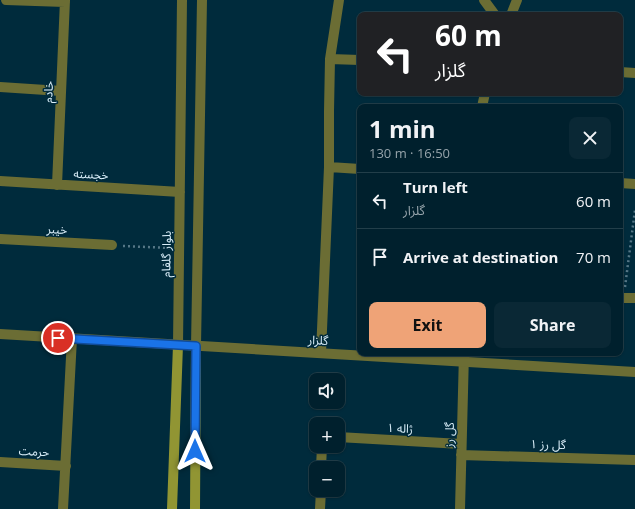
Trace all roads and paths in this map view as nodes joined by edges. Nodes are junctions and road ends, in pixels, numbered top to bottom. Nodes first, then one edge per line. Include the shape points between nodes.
1 (6, 0) edge
2 (182, 0) edge
3 (202, 0) edge
4 (339, 0) edge
5 (484, 0) edge
6 (517, 0) edge
7 (65, 1) edge
8 (493, 12) edge
9 (512, 12) edge
10 (330, 59) junction
11 (357, 60) edge
12 (623, 72) edge
13 (635, 73) edge
14 (0, 87) edge
15 (61, 91) junction
16 (329, 167) junction
17 (357, 169) edge
18 (0, 181) edge
19 (623, 183) edge
20 (635, 184) edge
21 (57, 185) junction
22 (180, 192) junction
23 (635, 210) edge
24 (0, 240) edge
25 (112, 245) joint
26 (180, 248) junction
27 (623, 291) edge
28 (623, 298) edge
29 (635, 298) edge
30 (0, 334) edge
31 (72, 338) junction
32 (178, 345) junction
33 (196, 346) junction
34 (321, 354) junction
35 (357, 355) edge
36 (416, 356) edge
37 (464, 357) edge
38 (635, 372) edge
39 (345, 437) edge
40 (461, 444) junction
41 (461, 455) junction
42 (635, 460) edge
43 (0, 462) edge
44 (66, 466) junction
45 (321, 497) edge
46 (64, 509) edge
47 (172, 509) edge
48 (195, 509) edge
49 (320, 509) edge
50 (460, 509) edge

1 - 7 street
2 - 22 street, بلوار گلفام
3 - 33 street
4 - 10 street
5 - 8 street
6 - 9 street
7 - 15 street, خادم
10 - 11 street
10 - 16 street
12 - 13 street
14 - 15 street
15 - 21 street, خادم
16 - 17 street
16 - 34 street
18 - 21 street, خجسته
19 - 20 street
21 - 22 street, خجسته
22 - 26 street, بلوار گلفام
23 - 27 path
24 - 25 street, خیبر
25 - 26 path
26 - 32 street, بلوار گلفام
28 - 29 street
30 - 31 street, گلزار
31 - 32 street, گلزار
31 - 44 street
32 - 33 street, گلزار
32 - 47 main road, بلوار گلفام
33 - 34 street, گلزار
33 - 48 main road
34 - 35 street, گلزار
36 - 37 street, گلزار
37 - 38 street, گلزار
37 - 40 street, گل رز
39 - 40 street, ژاله ۱
40 - 41 street, گل رز
41 - 42 street, گل رز ۱
41 - 50 street, گل رز
43 - 44 street, حرمت
44 - 46 street
45 - 49 street

